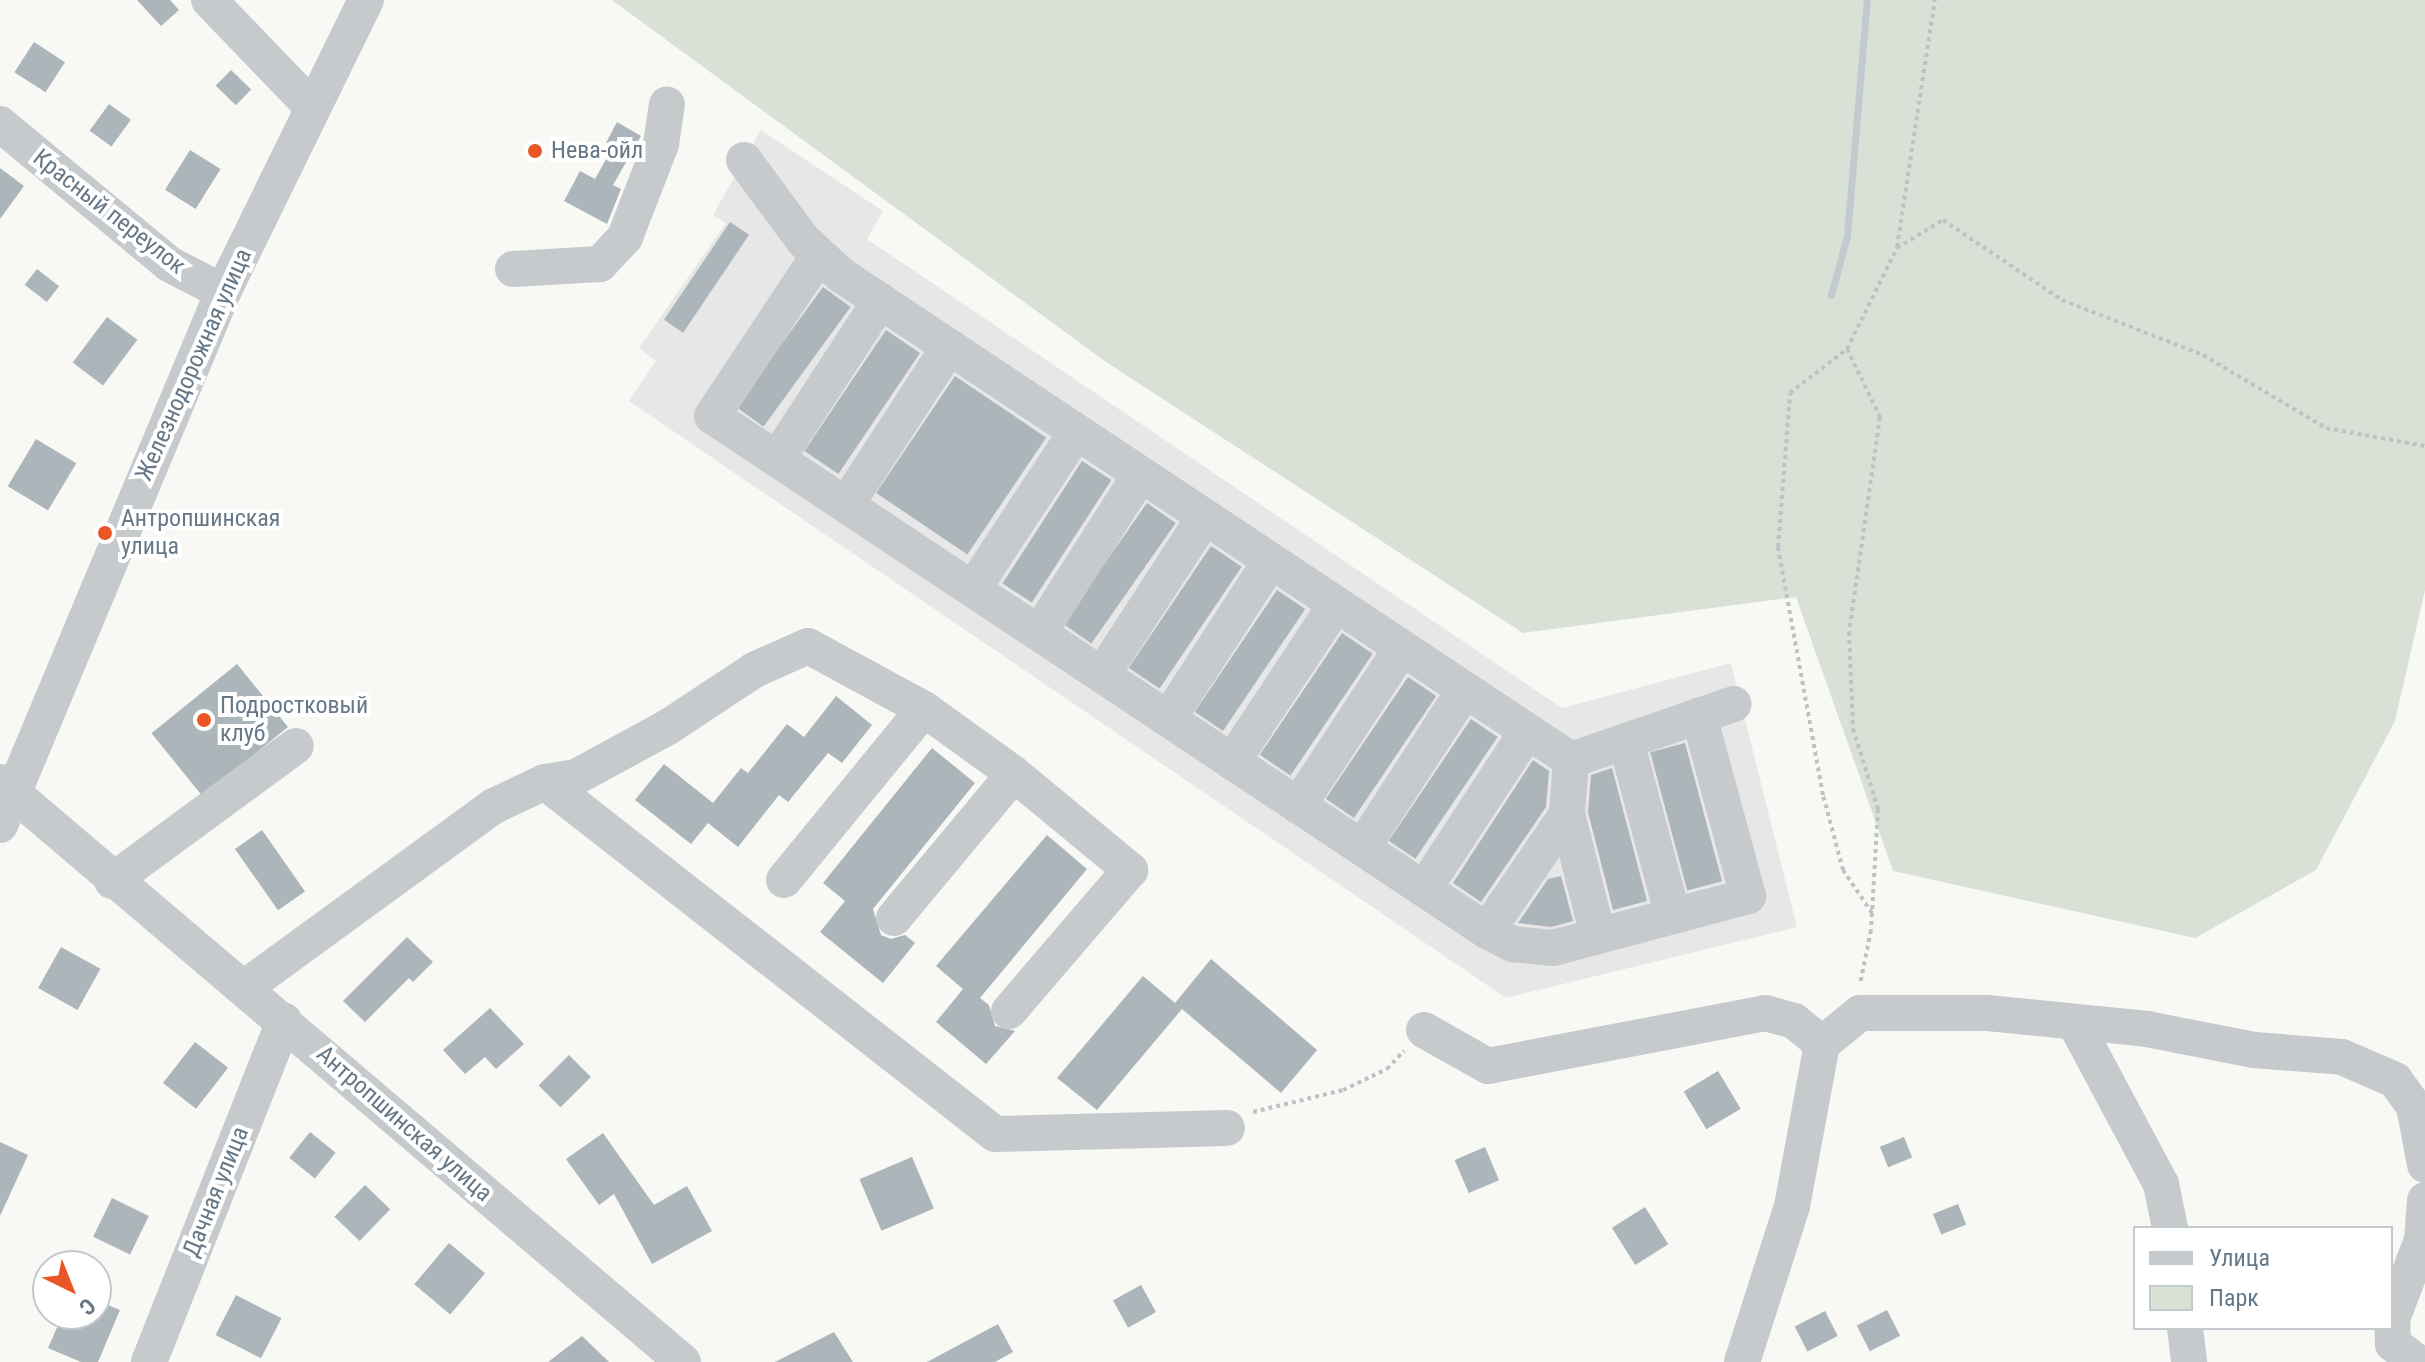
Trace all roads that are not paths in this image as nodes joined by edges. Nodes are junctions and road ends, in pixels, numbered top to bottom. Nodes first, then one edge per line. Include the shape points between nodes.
1 (209, 0) edge
2 (366, 0) edge
3 (667, 104) dead end
4 (312, 107) junction
5 (0, 124) edge
6 (744, 160) dead end
7 (819, 255) junction
8 (513, 269) dead end
9 (223, 292) junction
10 (880, 301) junction
11 (949, 347) junction
12 (1076, 432) junction
13 (777, 459) junction
14 (1140, 475) junction
15 (846, 505) junction
16 (1204, 518) junction
17 (1270, 562) junction
18 (973, 589) junction
19 (1335, 606) junction
20 (1039, 633) junction
21 (1401, 649) junction
22 (1102, 675) junction
23 (1464, 691) junction
24 (1734, 704) dead end
25 (924, 709) junction
26 (1699, 716) junction
27 (1168, 719) junction
28 (1526, 733) junction
29 (1626, 741) junction
30 (296, 746) dead end
31 (1571, 760) junction
32 (1232, 762) junction
33 (1014, 774) junction
34 (545, 782) junction
35 (4, 800) edge
36 (1298, 806) junction
37 (1567, 814) junction
38 (1362, 848) junction
39 (784, 880) dead end
40 (112, 881) junction
41 (1424, 889) junction
42 (1673, 916) junction
43 (894, 918) dead end
44 (1487, 931) junction
45 (1598, 936) junction
46 (244, 988) junction
47 (1009, 1011) dead end
48 (284, 1021) junction
49 (2075, 1023) junction
50 (1424, 1030) road end
51 (1822, 1044) junction
52 (1233, 1118) road end
53 (2425, 1165) edge
54 (2425, 1200) edge
55 (2170, 1226) edge
56 (2393, 1316) edge
57 (2185, 1330) edge
58 (2392, 1330) edge
59 (149, 1362) edge
60 (683, 1362) edge
61 (1742, 1362) edge
62 (2189, 1362) edge
63 (2417, 1362) edge

1 - 4 street
2 - 4 street, Железнодорожная улица
3 - 8 street via 661,144 625,237 600,264
4 - 9 street, Железнодорожная улица
5 - 9 street, Красный переулок via 169,264
6 - 7 street
7 - 10 street
7 - 13 street via 712,416
9 - 35 street, Железнодорожная улица
10 - 11 street
10 - 13 street
11 - 12 street
11 - 15 street
12 - 14 street
12 - 18 street
13 - 15 street
14 - 16 street
14 - 20 street
15 - 18 street
16 - 17 street
16 - 22 street
17 - 19 street
17 - 27 street
18 - 20 street
19 - 21 street
19 - 32 street
20 - 22 street
21 - 23 street
21 - 36 street
22 - 27 street
23 - 28 street
23 - 38 street
24 - 26 street
25 - 33 street
25 - 34 street via 808,646 754,670 668,727 576,777
25 - 39 street
26 - 29 street
26 - 42 street via 1748,896
27 - 32 street
28 - 31 street
28 - 41 street
29 - 31 street
29 - 42 street
30 - 40 street
31 - 37 street
32 - 36 street
33 - 43 street
33 - 47 street via 1130,870
34 - 46 street via 494,806
34 - 52 street via 995,1134
35 - 40 street, Антропшинская улица
36 - 38 street
37 - 44 street
37 - 45 street
38 - 41 street
40 - 46 street, Антропшинская улица
41 - 44 street
42 - 45 street
44 - 45 street via 1513,944 1553,948
46 - 48 street, Антропшинская улица
48 - 59 street, Дачная улица
48 - 60 street, Антропшинская улица
49 - 51 street via 1988,1013 1860,1013
49 - 53 street via 2147,1029 2254,1050 2342,1057 2395,1080 2414,1106
49 - 55 street via 2161,1184
50 - 51 street via 1488,1066 1765,1013 1794,1021
51 - 61 street via 1792,1206
54 - 56 street via 2422,1240
57 - 62 street
58 - 63 street via 2393,1344

